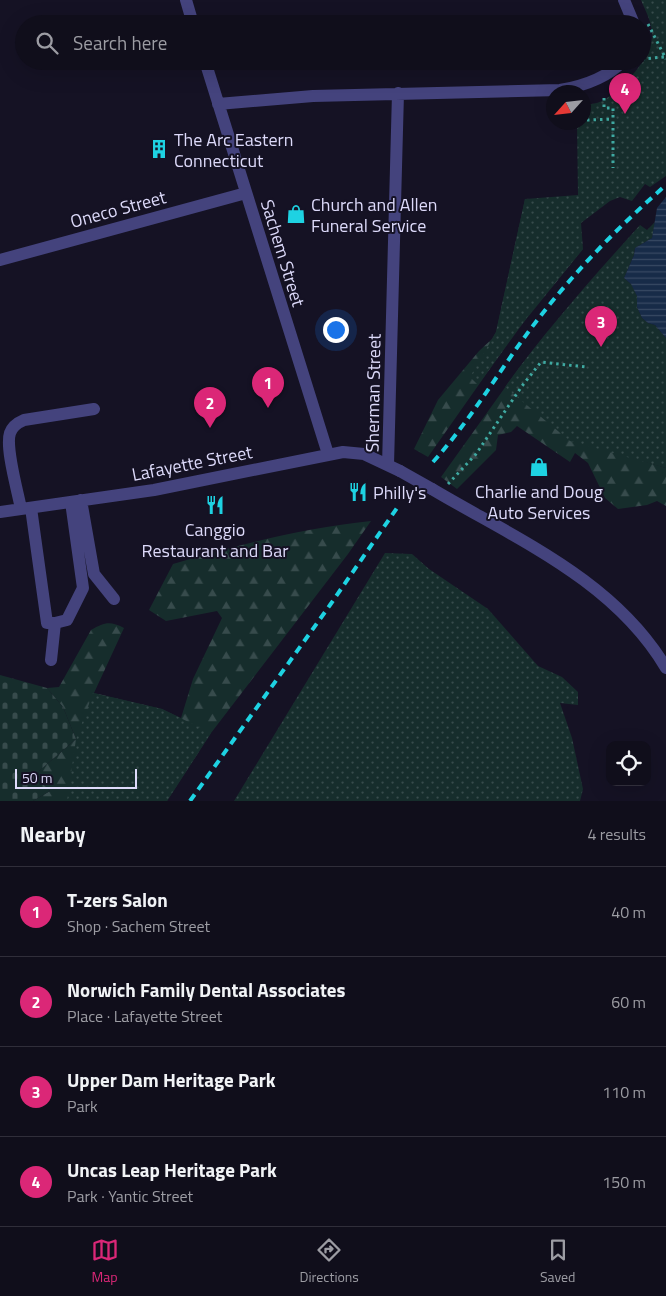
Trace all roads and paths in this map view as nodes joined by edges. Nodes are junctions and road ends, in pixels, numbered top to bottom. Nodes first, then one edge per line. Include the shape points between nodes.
1 (186, 0) edge
2 (624, 0) edge
3 (190, 15) edge
4 (630, 15) edge
5 (651, 29) edge
6 (665, 58) edge
7 (651, 59) edge
8 (208, 70) edge
9 (612, 70) edge
10 (398, 93) junction
11 (604, 98) dead end
12 (218, 104) junction
13 (613, 119) junction
14 (591, 120) edge
15 (613, 168) dead end
16 (246, 193) junction
17 (0, 260) edge
18 (586, 367) dead end
19 (94, 409) dead end
20 (328, 454) junction
21 (394, 468) junction
22 (435, 491) junction
23 (76, 501) junction
24 (26, 508) junction
25 (0, 512) edge
26 (114, 599) dead end
27 (55, 623) junction
28 (51, 660) dead end
29 (666, 668) edge

1 - 3 street
2 - 4 street
5 - 6 path
6 - 7 path
8 - 12 street, Sachem Street
9 - 10 street via 567,89
10 - 12 street
10 - 21 street, Sherman Street
11 - 13 path via 604,108 612,108
12 - 16 street, Sachem Street
13 - 14 path
13 - 15 path
16 - 17 street, Oneco Street
16 - 20 street, Sachem Street
18 - 22 path via 541,362 476,454 458,475
19 - 24 street via 24,420 12,428 9,446
20 - 21 street, Lafayette Street via 358,452
20 - 23 street, Lafayette Street via 154,490
21 - 22 street, Sherman Street, bridge
22 - 29 street, Sherman Street via 546,555 599,591 631,620
23 - 24 street, Lafayette Street
23 - 26 street via 94,574
23 - 27 street via 83,588 67,620
24 - 25 street, Lafayette Street
24 - 27 street via 47,623
27 - 28 street

